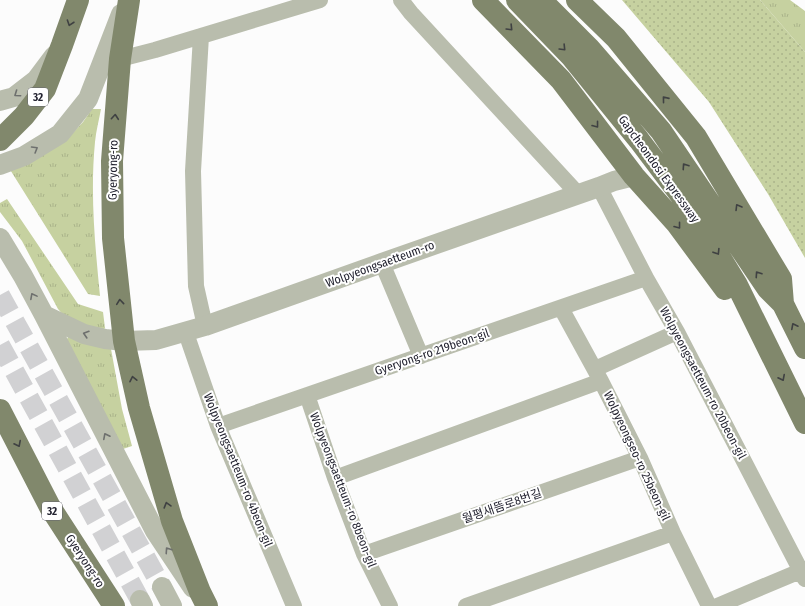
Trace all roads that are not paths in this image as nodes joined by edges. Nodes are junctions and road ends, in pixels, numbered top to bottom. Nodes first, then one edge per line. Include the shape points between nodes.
1 (78, 0) edge
2 (128, 0) edge
3 (320, 0) edge
4 (401, 0) edge
5 (483, 0) edge
6 (517, 0) edge
7 (541, 0) edge
8 (577, 0) edge
9 (201, 36) junction
10 (62, 45) junction
11 (120, 58) junction
12 (0, 101) edge
13 (0, 140) edge
14 (0, 165) edge
15 (634, 176) junction
16 (599, 187) junction
17 (578, 194) junction
18 (0, 238) edge
19 (0, 254) edge
20 (382, 263) junction
21 (23, 276) junction
22 (646, 278) junction
23 (783, 304) junction
24 (561, 308) junction
25 (44, 315) junction
26 (205, 326) junction
27 (186, 332) junction
28 (677, 332) junction
29 (124, 341) junction
30 (765, 343) junction
31 (805, 348) edge
32 (421, 356) junction
33 (598, 375) junction
34 (308, 396) junction
35 (0, 410) edge
36 (805, 423) edge
37 (218, 426) junction
38 (640, 458) junction
39 (335, 478) junction
40 (673, 533) junction
41 (364, 554) junction
42 (804, 573) edge
43 (162, 586) tunnel mouth
44 (114, 606) edge
45 (172, 606) edge
46 (206, 606) edge
47 (294, 606) edge
48 (390, 606) edge
49 (466, 606) edge
50 (709, 606) edge
51 (717, 606) edge

1 -> 10 main road, 32
2 - 11 main road, Gyeryong-ro
14 -> 2 street via 24,156 60,134 88,99
3 - 9 street
4 - 17 street
5 -> 15 main road via 561,80
6 -> 30 main road, Gapcheondosi Expressway via 571,56 640,140 688,205 737,285
23 -> 7 main road, Gapcheondosi Expressway via 768,289 661,131 590,48
23 -> 8 main road via 781,278 696,137 616,38
9 - 11 street
9 - 26 street via 193,171 196,286
10 -> 12 street via 36,80 14,97
10 - 13 main road, 32 via 44,89 24,116
29 -> 11 main road, Gyeryong-ro via 113,238 112,161
15 - 16 street, Wolpyeongsaetteum-ro
15 -> 30 main road via 677,224
16 - 17 street, Wolpyeongsaetteum-ro
16 - 22 street, Wolpyeongsaetteum-ro 20beon-gil
17 - 20 street, Wolpyeongsaetteum-ro
18 - 21 street
19 - 21 street
20 - 26 street, Wolpyeongsaetteum-ro
20 - 32 street
25 -> 21 street
22 - 24 street, Gyeryong-ro 219beon-gil
22 - 28 street, Wolpyeongsaetteum-ro 20beon-gil
31 -> 23 main road, Gapcheondosi Expressway
24 - 32 street, Gyeryong-ro 219beon-gil
24 - 33 street, Wolpyeongseo-ro 25beon-gil
29 -> 25 street, Wolpyeongsaetteum-ro via 84,334
46 -> 25 street via 155,531
26 - 27 street, Wolpyeongsaetteum-ro
27 - 29 street, Wolpyeongsaetteum-ro via 156,340
27 - 37 street, Wolpyeongsaetteum-ro 4beon-gil
28 - 33 street
28 - 42 street, Wolpyeongsaetteum-ro 20beon-gil
46 -> 29 main road, Gyeryong-ro via 172,521 139,408
30 -> 36 main road, Gapcheondosi Expressway
32 - 34 street, Gyeryong-ro 219beon-gil
33 - 38 street, Wolpyeongseo-ro 25beon-gil
33 - 39 street
34 - 37 street, Gyeryong-ro 219beon-gil
34 - 39 street, Wolpyeongsaetteum-ro 8beon-gil
35 -> 44 main road, Gyeryong-ro / 32 via 50,507
37 - 47 street, Wolpyeongsaetteum-ro 4beon-gil
38 - 40 street, Wolpyeongseo-ro 25beon-gil
38 - 41 street, 월평새뜸로8번길
39 - 41 street, Wolpyeongsaetteum-ro 8beon-gil
40 - 49 street
40 - 50 street, Wolpyeongseo-ro 25beon-gil
41 - 48 street, Wolpyeongsaetteum-ro 8beon-gil
42 - 51 street
43 - 45 street

